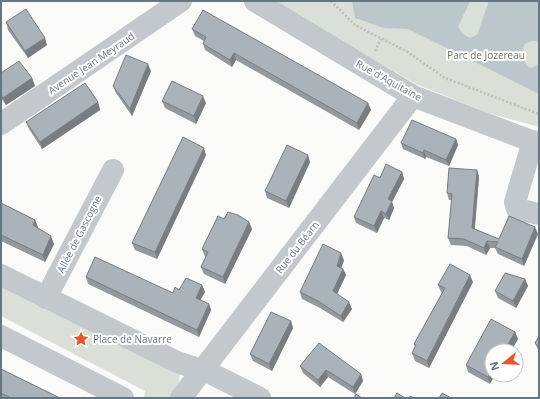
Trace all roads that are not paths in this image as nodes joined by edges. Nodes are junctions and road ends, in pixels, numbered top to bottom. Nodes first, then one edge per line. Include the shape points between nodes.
1 (181, 1) edge
2 (255, 1) edge
3 (413, 96) junction
4 (1, 124) edge
5 (536, 142) edge
6 (113, 170) dead end
7 (539, 214) edge
8 (1, 275) edge
9 (46, 298) junction
10 (1, 336) edge
11 (202, 371) junction
12 (123, 398) edge
13 (181, 398) edge
14 (260, 398) edge

1 - 4 street, Avenue Jean Meyraud
2 - 3 street, Rue d'Aquitaine
3 - 5 street, Rue d'Aquitaine
3 - 11 street, Rue du Béarn
5 - 7 street, Rue d'Aquitaine via 515,202 517,208
6 - 9 street, Allée de Gascogne
8 - 9 street
9 - 11 street via 177,362
10 - 12 street
11 - 13 street, Rue du Béarn
11 - 14 street

